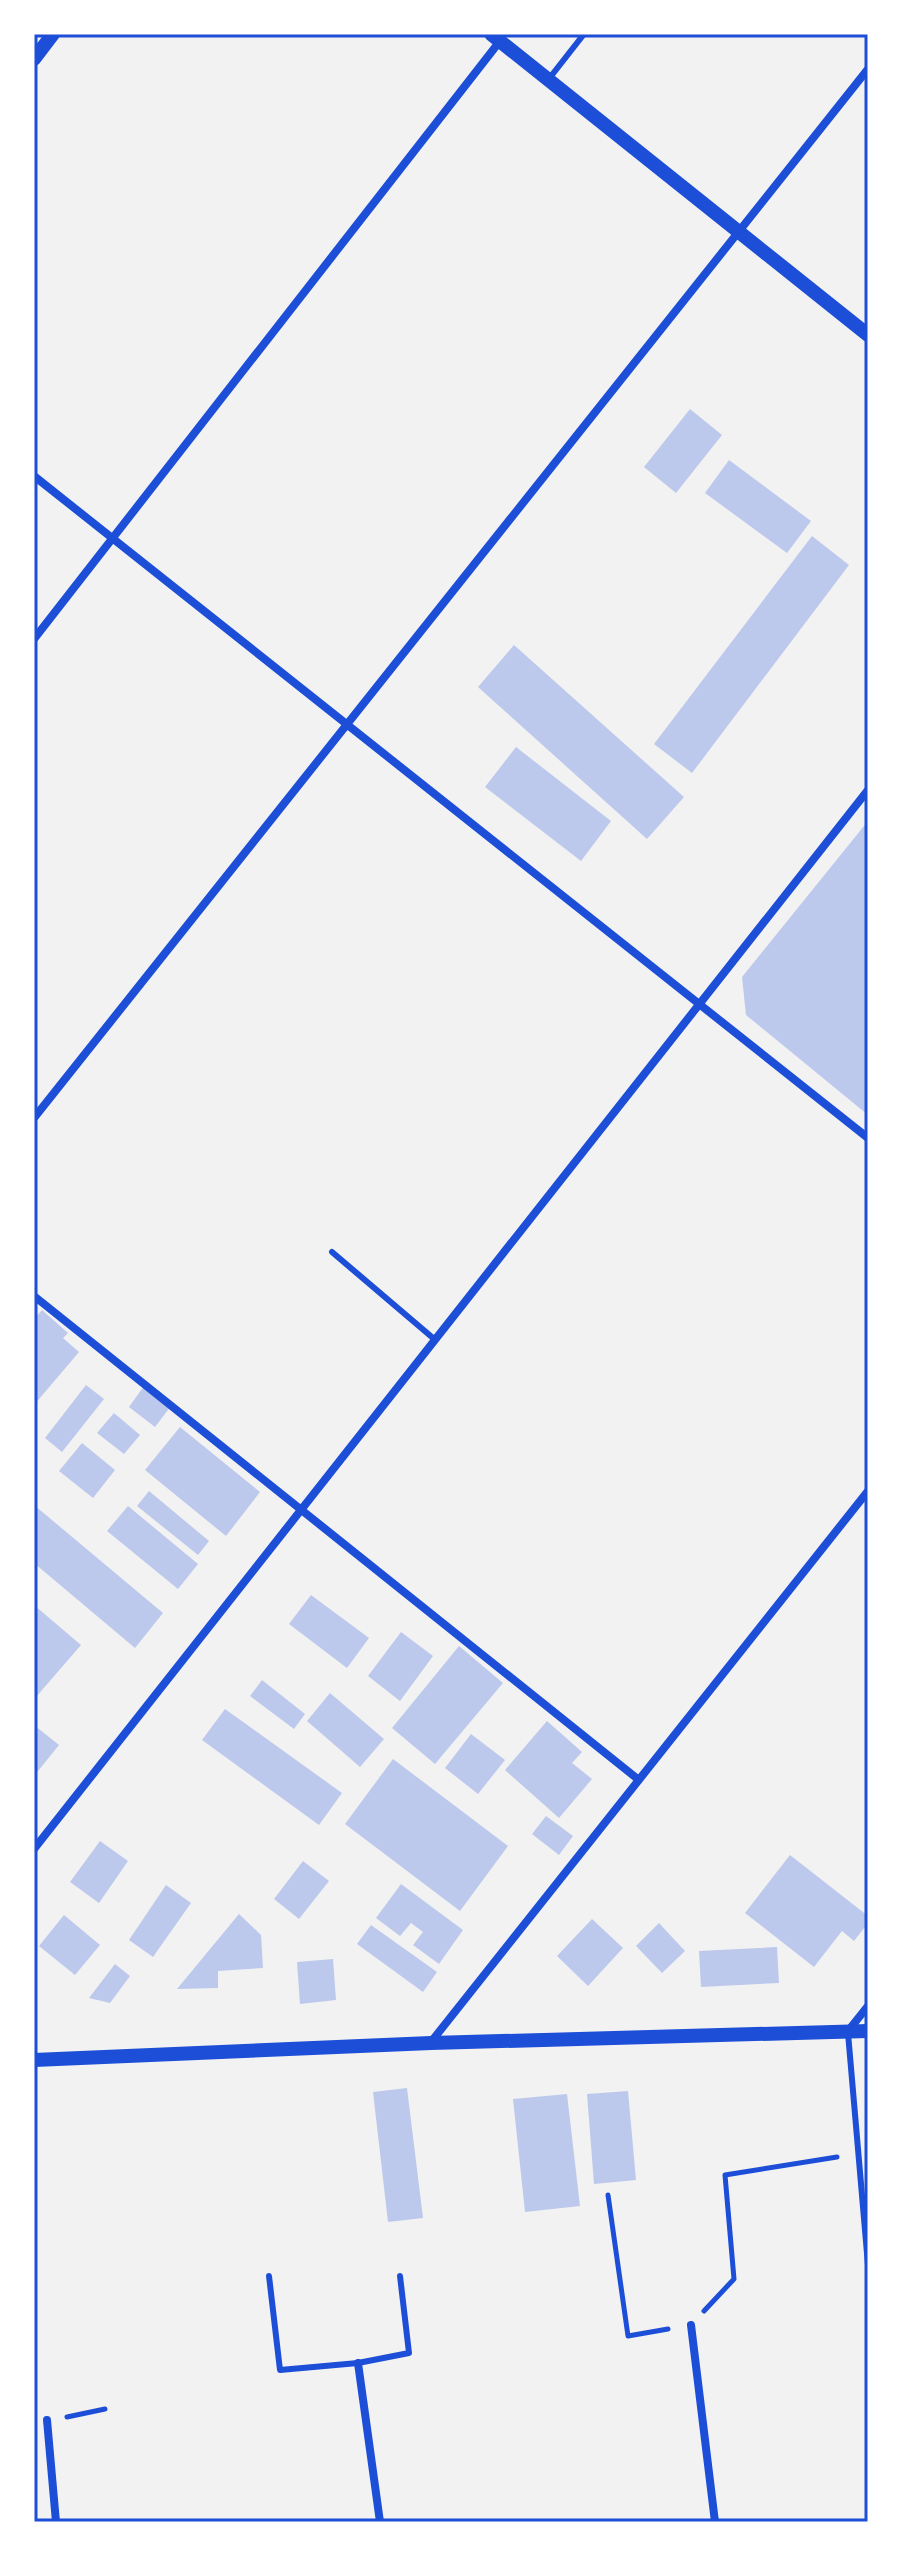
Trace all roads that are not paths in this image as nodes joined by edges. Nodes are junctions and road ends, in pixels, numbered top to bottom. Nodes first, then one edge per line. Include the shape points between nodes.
1 (53, 34) edge
2 (584, 34) edge
3 (495, 38) edge
4 (34, 59) edge
5 (868, 69) edge
6 (548, 80) junction
7 (738, 231) junction
8 (868, 335) edge
9 (34, 476) edge
10 (113, 538) junction
11 (34, 639) edge
12 (347, 724) junction
13 (868, 790) edge
14 (699, 1004) junction
15 (34, 1118) edge
16 (868, 1138) edge
17 (332, 1252) dead end
18 (34, 1296) edge
19 (433, 1338) junction
20 (868, 1491) edge
21 (301, 1510) junction
22 (639, 1780) junction
23 (34, 1849) edge
24 (868, 2006) edge
25 (848, 2031) junction
26 (868, 2031) edge
27 (431, 2043) junction
28 (34, 2060) edge
29 (868, 2265) edge
30 (269, 2276) dead end
31 (400, 2276) dead end
32 (691, 2325) road end
33 (358, 2363) junction
34 (47, 2420) dead end
35 (56, 2522) edge
36 (380, 2522) edge
37 (715, 2522) edge

1 - 4 street
2 - 6 lane
3 - 6 street
3 - 10 street
5 - 7 street
6 - 7 street
7 - 8 street
7 - 12 street
9 - 10 street
10 - 11 street
10 - 12 street
12 - 14 street
12 - 15 street
13 - 14 street
14 - 16 street
14 - 19 street
17 - 19 lane
18 - 21 street
19 - 21 street
20 - 22 street
21 - 22 street
21 - 23 street
22 - 27 street
24 - 25 street
25 - 26 street
25 - 27 street
25 - 29 lane
27 - 28 street
30 - 33 lane via 280,2370
31 - 33 lane via 409,2353
32 - 37 street
33 - 36 street
34 - 35 street

